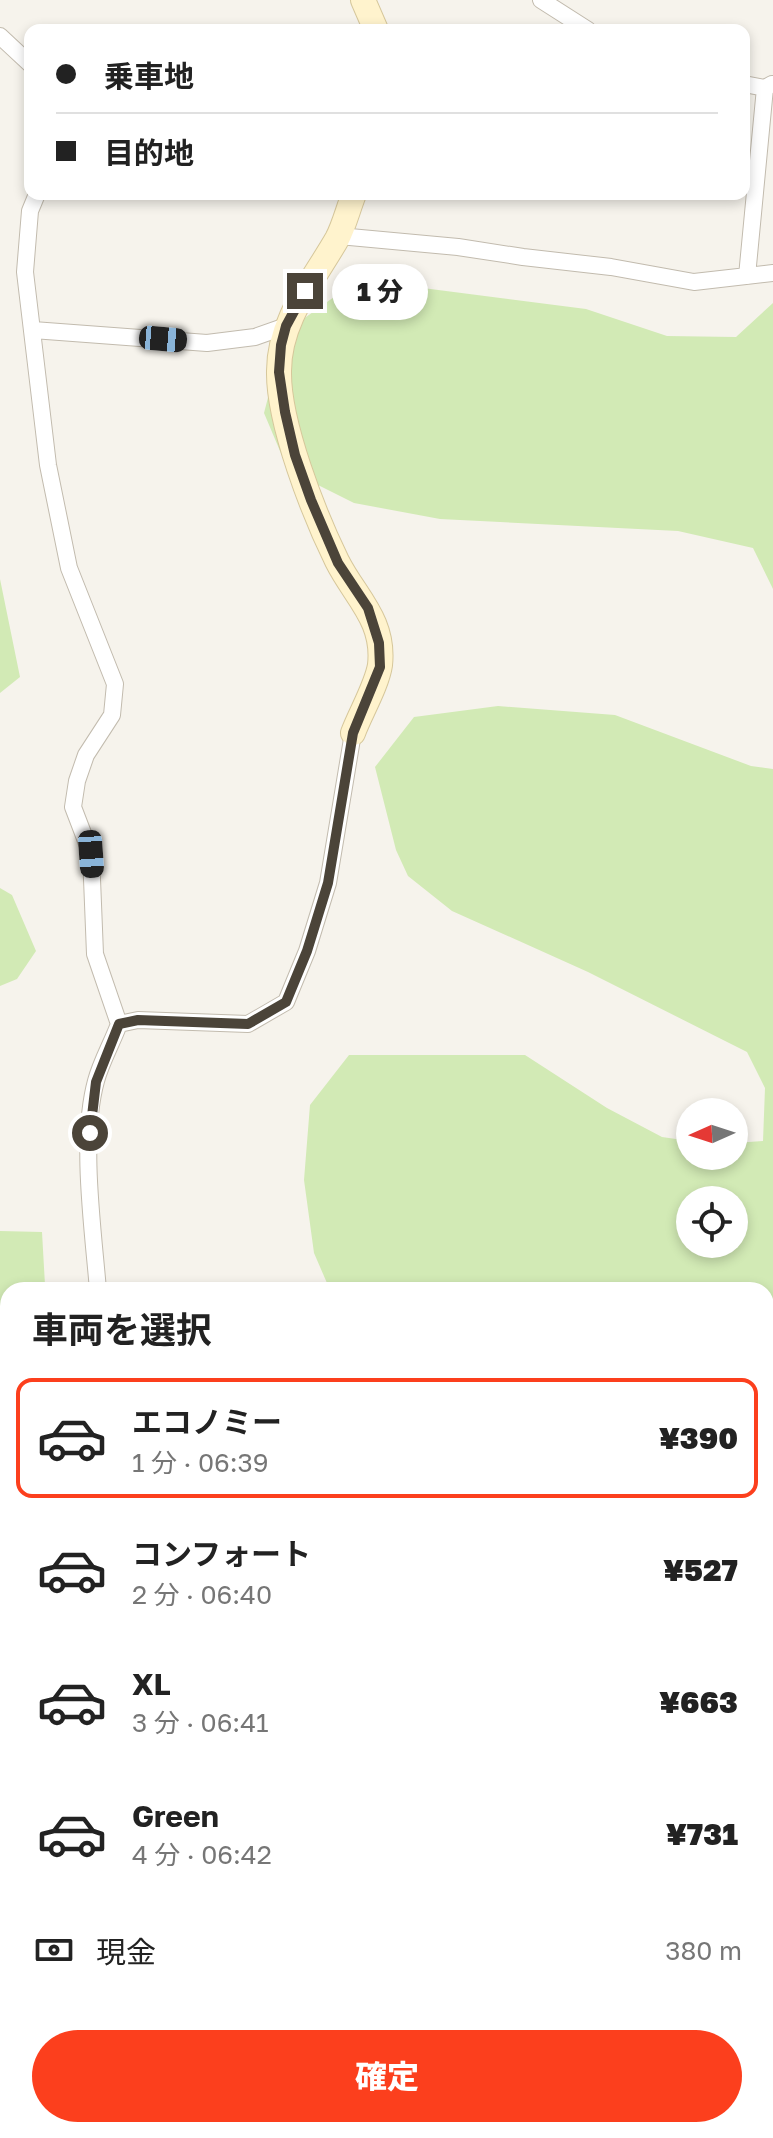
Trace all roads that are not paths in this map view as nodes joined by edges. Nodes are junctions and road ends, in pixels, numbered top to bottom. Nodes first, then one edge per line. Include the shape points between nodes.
1 (363, 0) edge
2 (541, 0) edge
3 (373, 24) edge
4 (579, 24) edge
5 (0, 36) edge
6 (24, 58) edge
7 (769, 85) edge
8 (35, 200) edge
9 (352, 200) edge
10 (339, 236) junction
11 (773, 273) edge
12 (747, 276) junction
13 (286, 326) junction
14 (33, 330) junction
15 (353, 733) joint
16 (119, 1024) junction
17 (97, 1282) edge

1 - 3 street
2 - 4 street
5 - 6 street
7 - 12 street
8 - 14 street via 25,272
9 - 10 street
10 - 12 street via 458,247 694,282
10 - 13 street
11 - 12 street
13 - 14 street via 255,337 207,343
13 - 15 street via 279,372 295,455 338,563 368,608 379,643 380,667
14 - 16 street via 58,525 69,568 115,684 112,715 86,755 73,807 91,854 95,954
15 - 16 street via 328,883 286,1002 248,1024
16 - 17 street via 96,1082 90,1133

